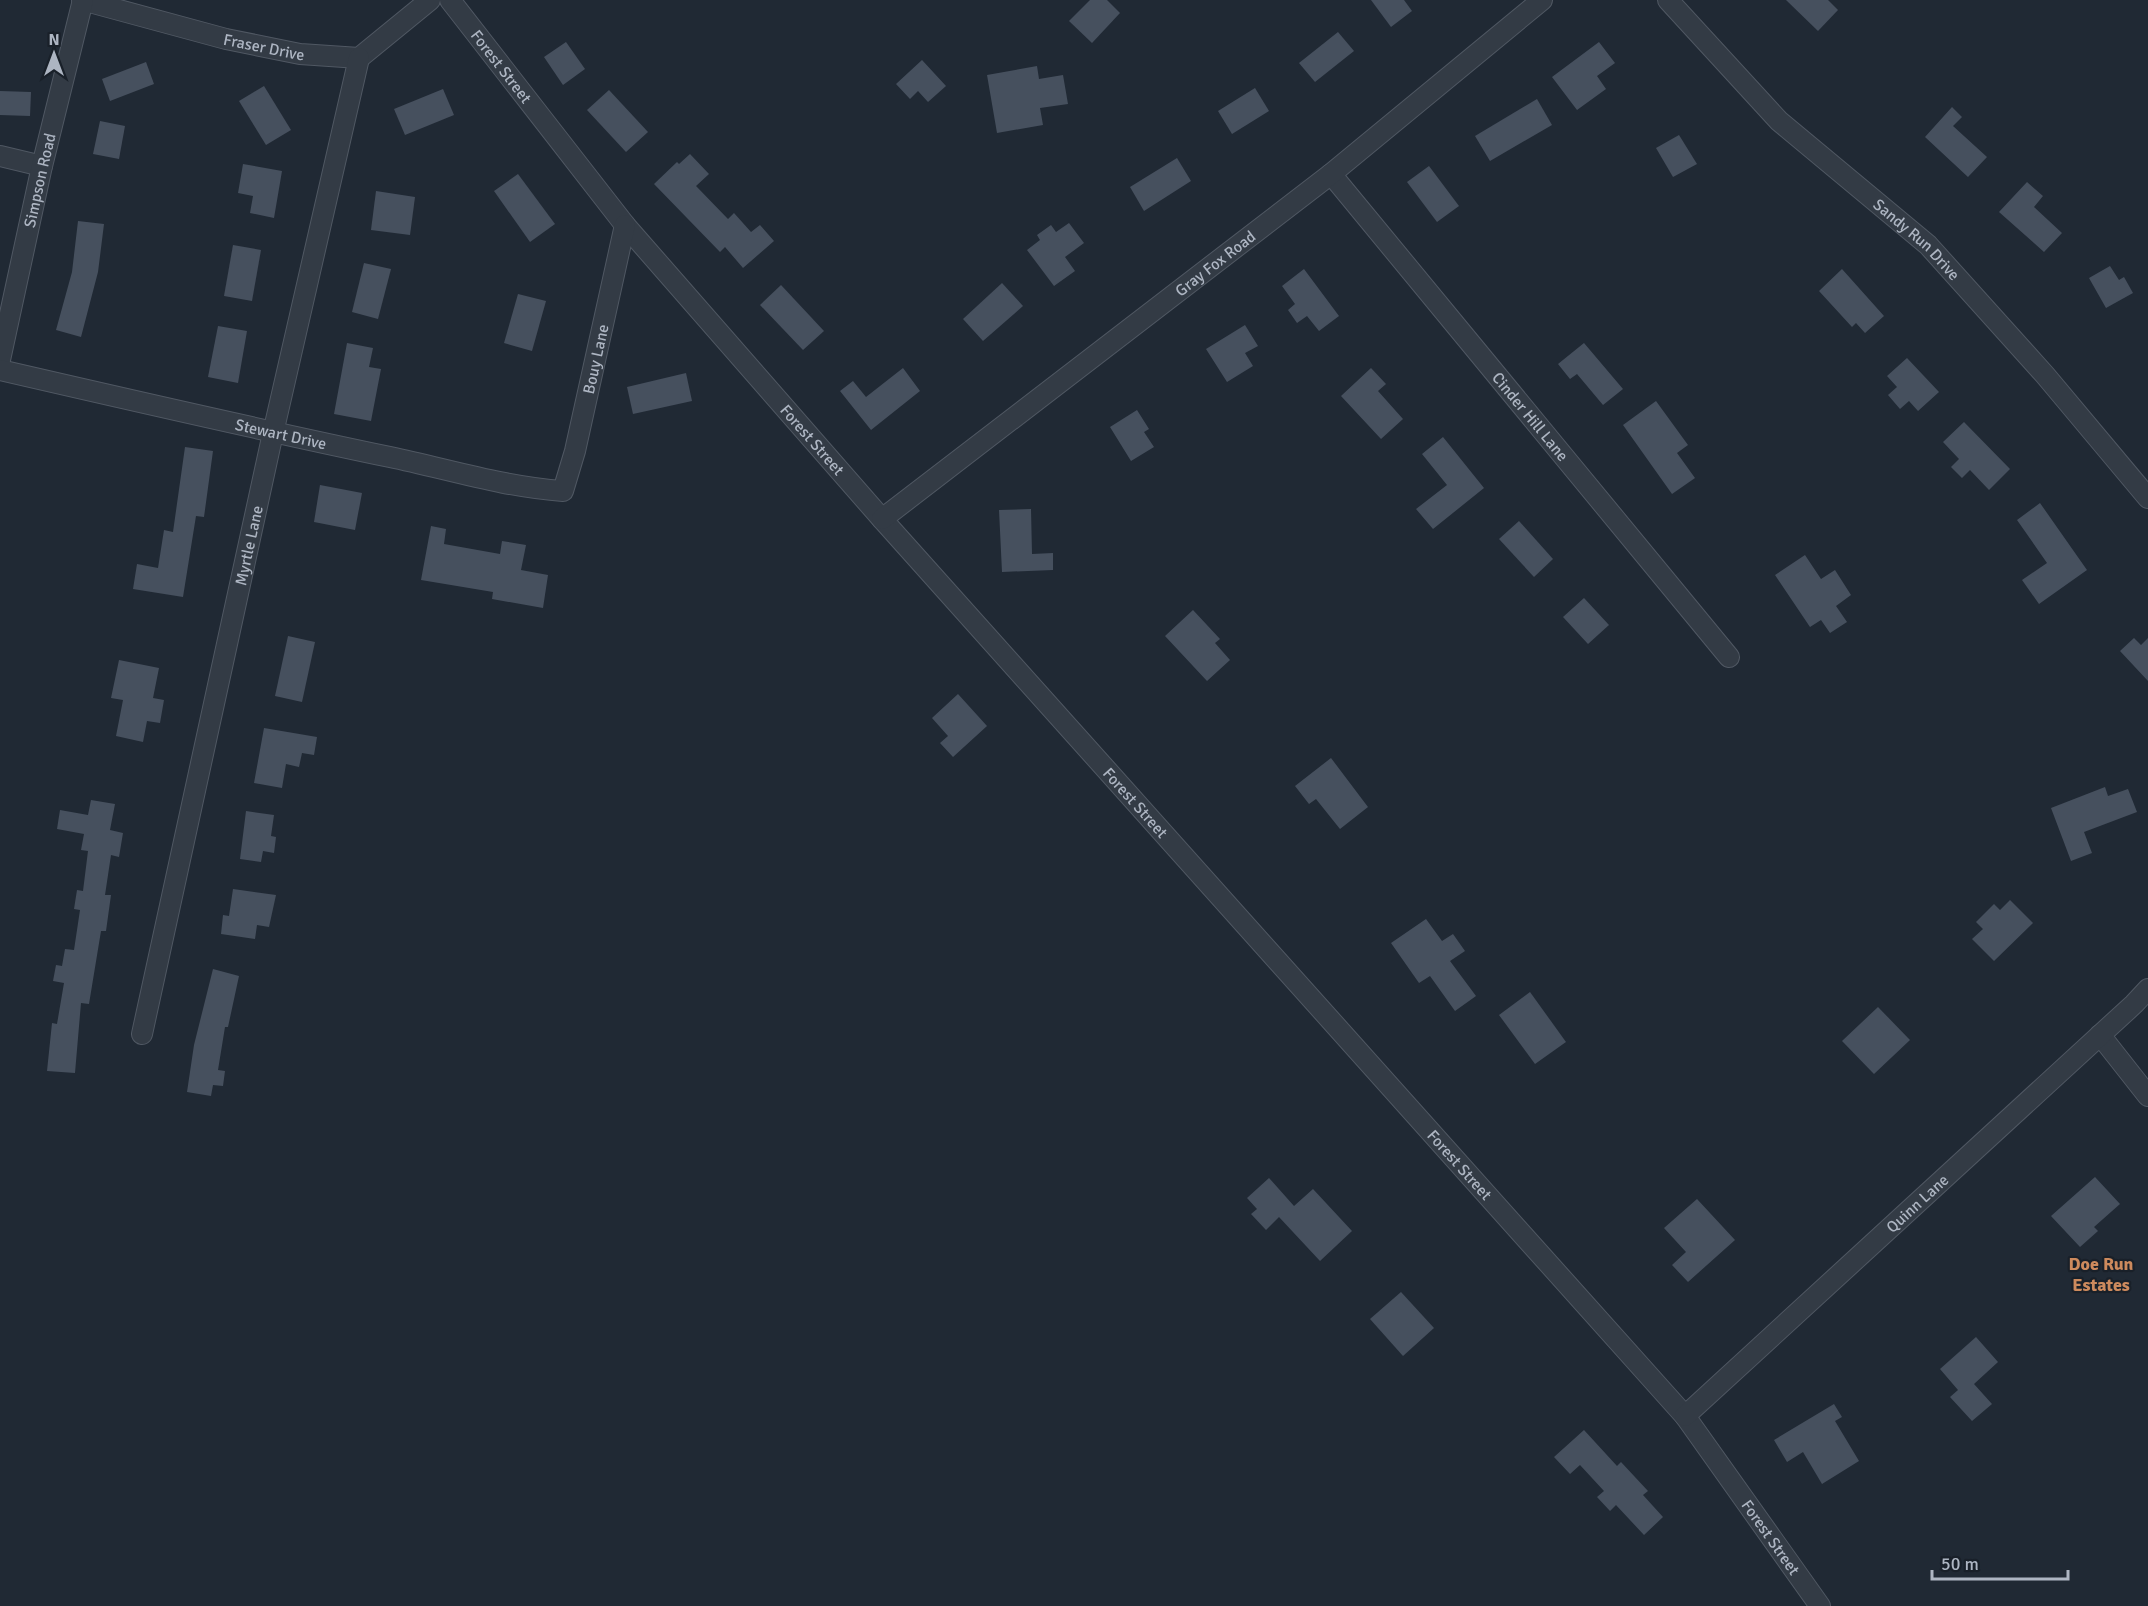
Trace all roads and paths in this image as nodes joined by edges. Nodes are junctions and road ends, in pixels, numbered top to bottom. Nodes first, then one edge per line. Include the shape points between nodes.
1 (82, 0) edge
2 (430, 0) edge
3 (450, 0) edge
4 (1542, 0) edge
5 (1668, 0) edge
6 (359, 58) junction
7 (0, 156) edge
8 (42, 166) junction
9 (1331, 174) junction
10 (625, 225) junction
11 (0, 360) edge
12 (0, 370) edge
13 (273, 433) junction
14 (563, 491) joint
15 (2148, 498) edge
16 (882, 519) junction
17 (1729, 657) dead end
18 (2148, 989) edge
19 (141, 1034) dead end
20 (2100, 1035) junction
21 (2148, 1096) edge
22 (1685, 1416) junction
23 (1820, 1606) edge

1 - 6 street, Fraser Drive via 237,41 300,54
1 - 8 street, Simpson Road
2 - 6 street
3 - 10 street, Forest Street
4 - 9 street, Gray Fox Road
5 - 15 street, Sandy Run Drive via 1779,121 1928,245
6 - 13 street, Myrtle Lane
7 - 8 street
8 - 11 street, Simpson Road
9 - 16 street, Gray Fox Road
9 - 17 street, Cinder Hill Lane
10 - 14 street, Bouy Lane
10 - 16 street, Forest Street
12 - 13 street, Stewart Drive
13 - 14 street, Stewart Drive via 529,489
13 - 19 street, Myrtle Lane
16 - 22 street, Forest Street
18 - 20 street, Quinn Lane
20 - 21 street
20 - 22 street, Quinn Lane
22 - 23 street, Forest Street

